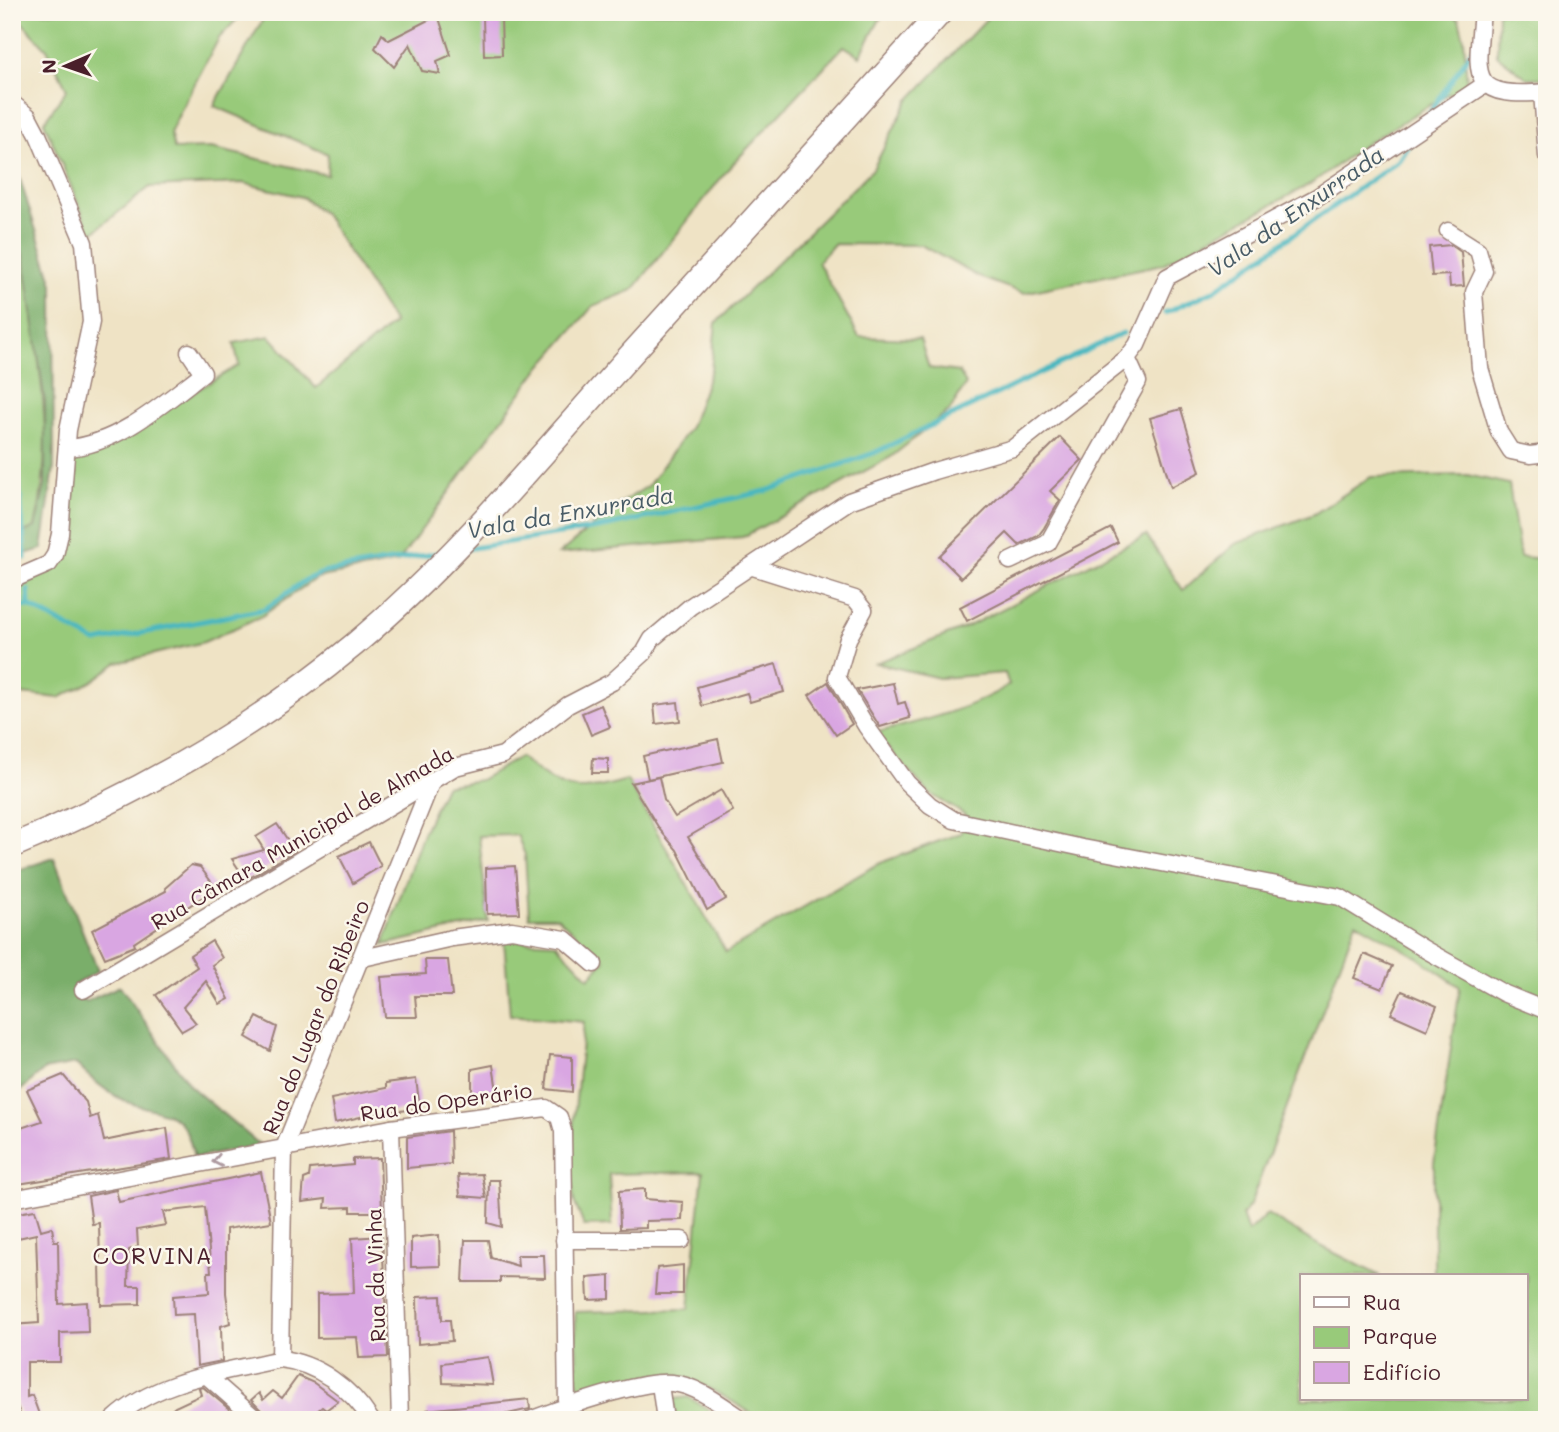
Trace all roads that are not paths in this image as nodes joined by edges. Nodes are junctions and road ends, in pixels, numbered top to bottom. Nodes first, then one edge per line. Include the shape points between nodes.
1 (941, 12) edge
2 (1482, 12) edge
3 (1485, 85) junction
4 (1544, 92) edge
5 (12, 103) edge
6 (1547, 156) edge
7 (1448, 231) dead end
8 (189, 352) dead end
9 (1127, 358) junction
10 (68, 448) junction
11 (1547, 453) edge
12 (1010, 561) dead end
13 (753, 567) junction
14 (12, 580) edge
15 (431, 783) junction
16 (12, 846) edge
17 (363, 958) junction
18 (594, 964) dead end
19 (83, 990) dead end
20 (1547, 1011) edge
21 (391, 1128) junction
22 (284, 1148) junction
23 (12, 1199) edge
24 (564, 1240) junction
25 (682, 1240) dead end
26 (280, 1359) junction
27 (207, 1377) junction
28 (660, 1384) junction
29 (567, 1406) junction
30 (113, 1420) edge
31 (257, 1420) edge
32 (371, 1420) edge
33 (400, 1420) edge
34 (530, 1420) edge
35 (665, 1420) edge
36 (744, 1420) edge

1 - 16 main road via 531,468 356,643 236,732 145,786
2 - 3 street via 1477,69
3 - 4 street via 1499,92
3 - 9 street via 1317,197 1167,277 1138,345
4 - 6 street
5 - 10 street via 28,116 38,135 84,243 91,323 74,394
7 - 11 street via 1478,250 1484,271 1474,292 1480,368 1499,432 1511,451
8 - 10 street via 202,373 162,405 84,447
9 - 12 street via 1138,382 1048,543
9 - 13 street, Rua Câmara Municipal de Almada via 1013,448 849,501
10 - 14 street via 55,555 49,564
13 - 15 street, Rua Câmara Municipal de Almada via 691,606 612,682 568,705 503,755 455,768
13 - 20 street via 855,599 864,610 848,639 837,677 907,783 954,820 1340,897 1503,993
15 - 17 street, Rua do Lugar do Ribeiro
15 - 19 street, Rua Câmara Municipal de Almada
17 - 18 street via 452,937 512,930 565,939
17 - 22 street, Rua do Lugar do Ribeiro
21 - 22 street, Rua do Operário
21 - 24 street, Rua do Operário via 546,1108 559,1117 563,1130
21 - 33 street, Rua da Vinha
22 -> 23 street, Rua do Operário
22 - 26 street, Rua do Lugar do Ribeiro
24 - 25 street
24 - 29 street, Rua do Operário
26 - 27 street
26 - 32 street via 295,1360 326,1374
27 - 30 street via 165,1386
27 - 31 street
28 - 29 street
28 - 35 street
28 - 36 street via 690,1388
29 - 34 street

